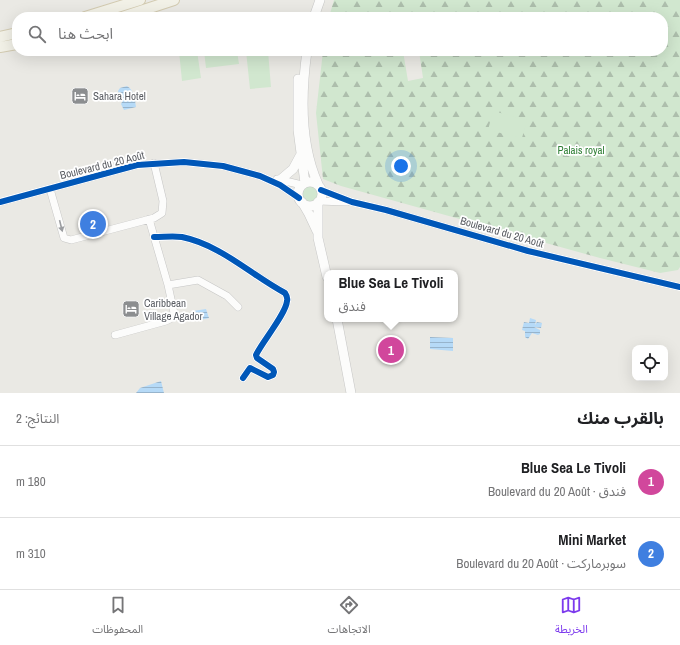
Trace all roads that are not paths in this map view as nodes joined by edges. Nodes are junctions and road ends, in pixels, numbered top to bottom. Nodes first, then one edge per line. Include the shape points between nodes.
1 (140, 0) edge
2 (174, 0) edge
3 (313, 0) edge
4 (320, 0) edge
5 (101, 12) edge
6 (137, 12) edge
7 (309, 12) edge
8 (316, 12) edge
9 (12, 34) edge
10 (0, 37) edge
11 (12, 45) edge
12 (0, 47) edge
13 (300, 56) edge
14 (307, 56) edge
15 (300, 154) junction
16 (154, 163) junction
17 (265, 178) junction
18 (280, 180) junction
19 (303, 184) junction
20 (320, 187) junction
21 (50, 189) junction
22 (300, 200) junction
23 (0, 202) edge
24 (319, 202) junction
25 (352, 202) junction
26 (149, 219) junction
27 (318, 234) junction
28 (154, 237) junction
29 (326, 270) edge
30 (680, 280) edge
31 (168, 285) junction
32 (670, 285) junction
33 (680, 288) edge
34 (238, 307) dead end
35 (338, 322) edge
36 (114, 335) dead end
37 (244, 378) dead end
38 (351, 393) edge

1 - 5 main road
2 - 6 main road
3 - 7 street
4 - 8 street
9 - 10 main road
11 - 12 main road
13 - 15 street via 297,112
14 - 20 street via 304,98 306,137 312,171
15 - 18 street via 293,169
15 - 19 street
16 - 17 street, Boulevard du 20 Août via 184,162 223,166
16 - 21 street, Boulevard du 20 Août via 137,165
16 - 26 street via 163,209 159,216
17 - 18 street, Boulevard du 20 Août
17 - 22 street, Boulevard du 20 Août via 280,185
18 - 19 street, Boulevard du 20 Août
19 - 20 street via 312,182
19 - 22 street via 298,191
20 - 24 street via 322,196
20 - 25 street, Boulevard du 20 Août
21 - 23 street, Boulevard du 20 Août
21 -> 26 street via 66,239 71,240
22 - 24 street via 310,206
22 - 27 street, Boulevard du 20 Août
24 - 25 street, Boulevard du 20 Août
24 - 27 street, Boulevard du 20 Août
25 - 32 street, Boulevard du 20 Août via 528,251
26 - 28 street
27 - 29 street, Boulevard du 20 Août
28 - 31 street
28 - 37 street via 183,238 207,246 222,253 287,296 286,306 256,356 274,369 273,375 268,378 250,368
30 - 32 street
31 - 34 street via 198,280 227,296
31 - 36 street via 174,313 172,318
32 - 33 street, Boulevard du 20 Août
35 - 38 street

